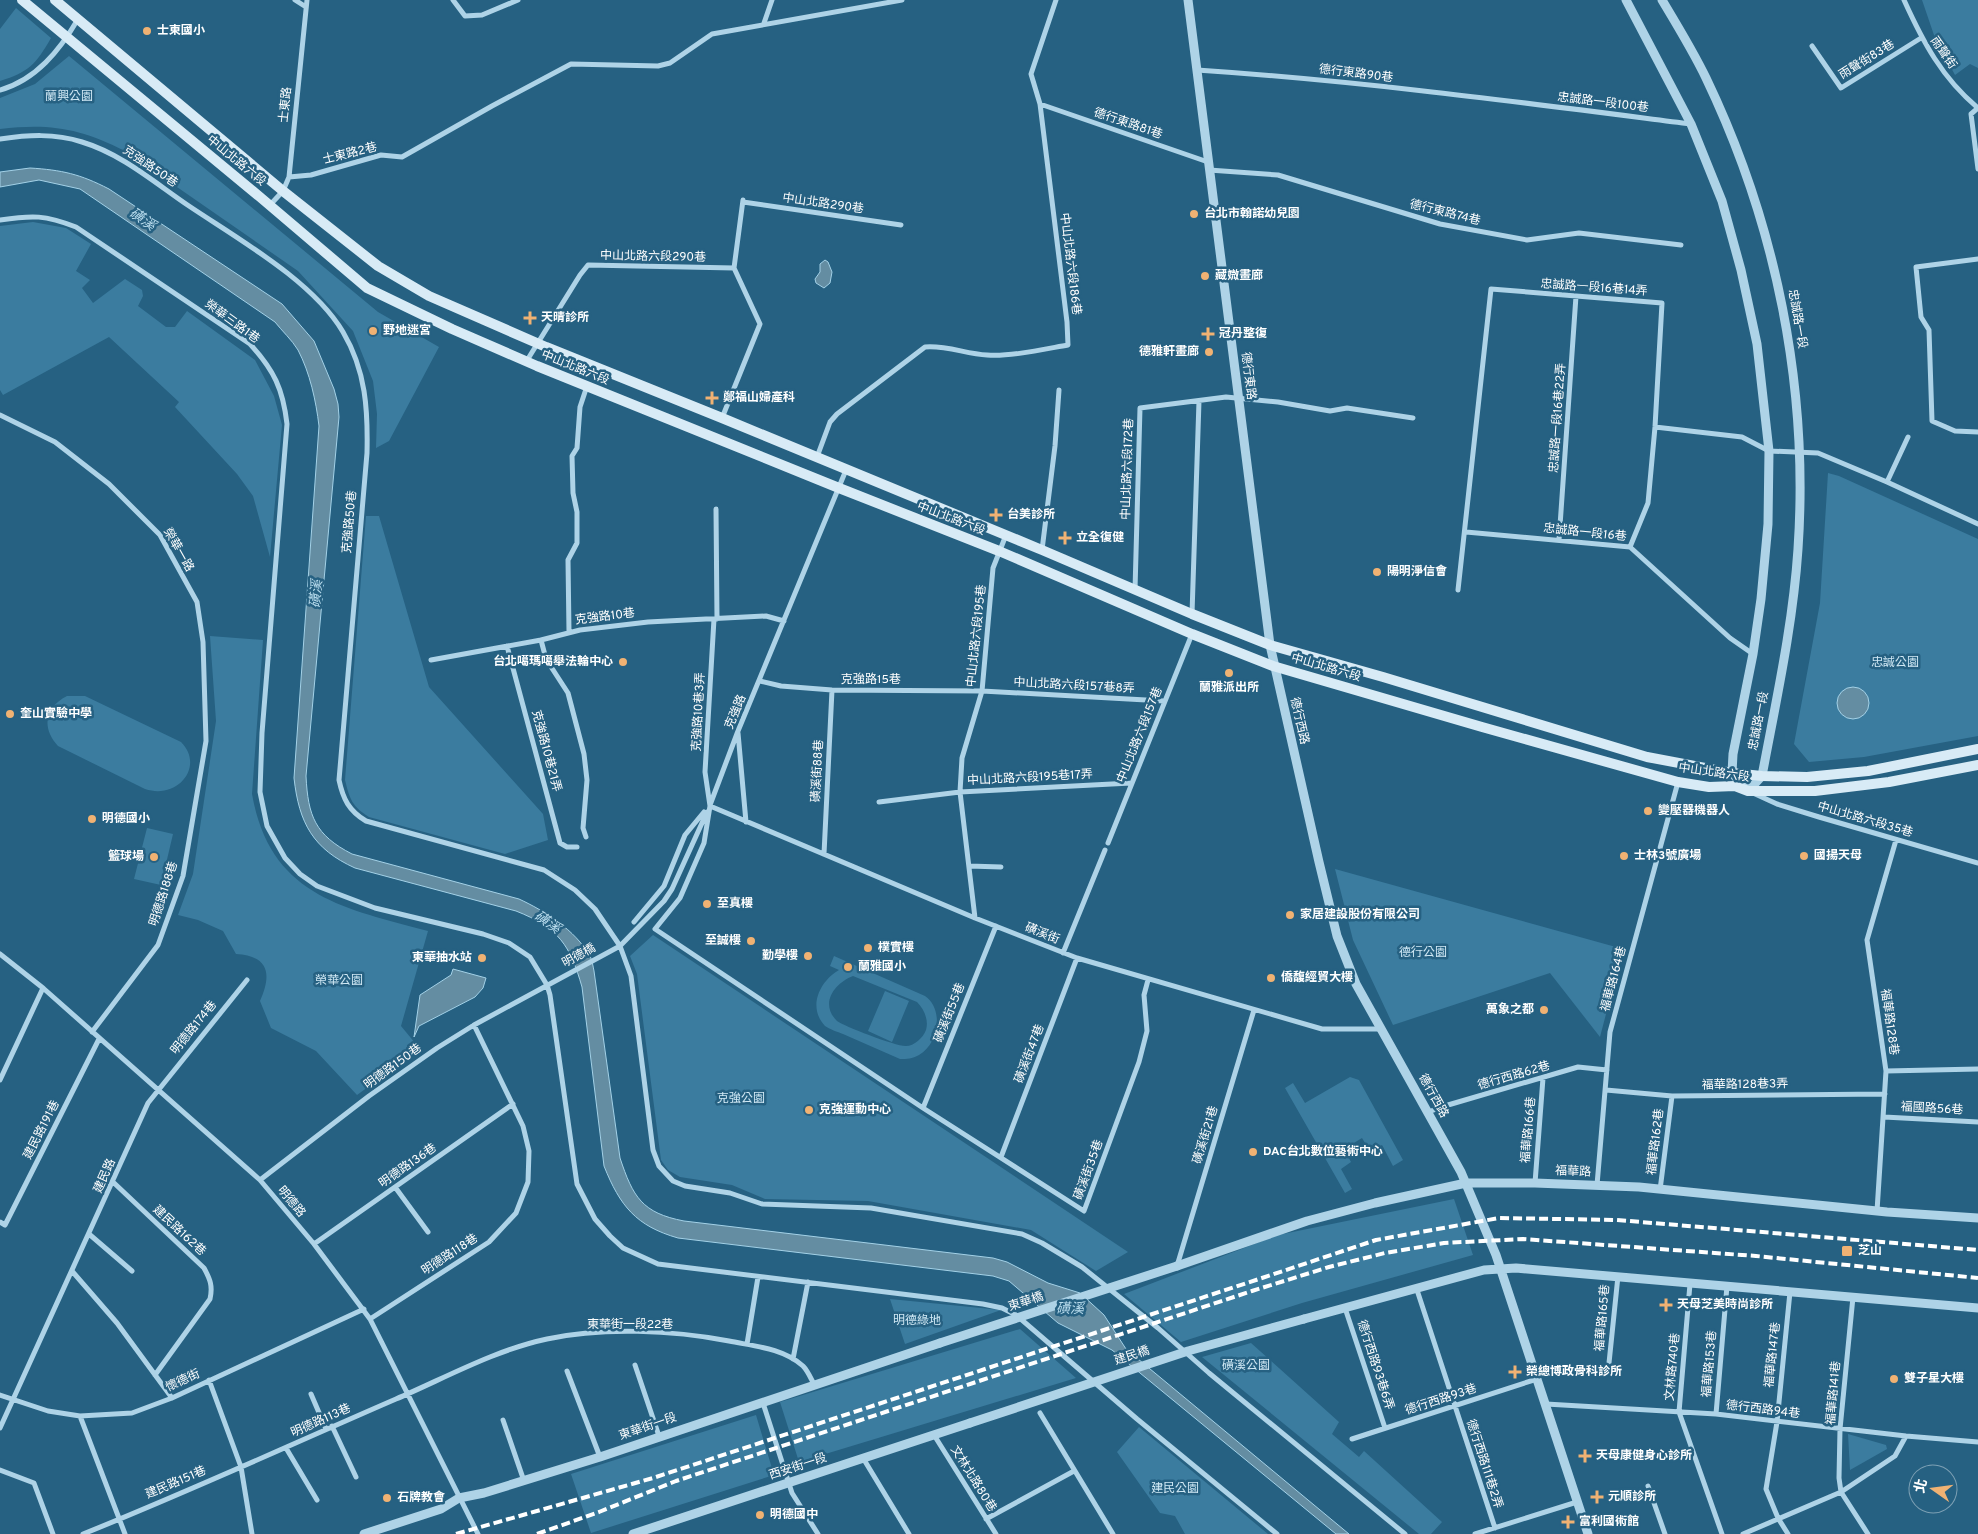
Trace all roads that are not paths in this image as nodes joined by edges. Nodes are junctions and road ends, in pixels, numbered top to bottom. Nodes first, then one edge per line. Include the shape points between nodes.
1 (22, 0) edge
2 (54, 0) edge
3 (295, 0) edge
4 (307, 0) edge
5 (453, 0) edge
6 (518, 0) edge
7 (772, 0) edge
8 (902, 0) edge
9 (1056, 0) edge
10 (1188, 0) edge
11 (1626, 0) edge
12 (1662, 0) edge
13 (1904, 0) edge
14 (306, 7) junction
15 (78, 20) junction
16 (764, 23) junction
17 (67, 38) junction
18 (1921, 38) junction
19 (1812, 46) dead end
20 (1197, 70) junction
21 (0, 90) edge
22 (1513, 102) joint
23 (1040, 104) junction
24 (1978, 108) edge
25 (1691, 124) junction
26 (0, 139) edge
27 (1209, 166) junction
28 (1978, 169) edge
29 (289, 177) junction
30 (283, 191) junction
31 (270, 205) junction
32 (0, 220) edge
33 (901, 225) dead end
34 (1681, 245) dead end
35 (1978, 259) edge
36 (734, 268) junction
37 (1576, 296) junction
38 (537, 343) junction
39 (526, 362) junction
40 (587, 386) junction
41 (1059, 390) dead end
42 (1238, 398) junction
43 (1199, 401) junction
44 (0, 415) edge
45 (722, 418) junction
46 (1413, 418) dead end
47 (1655, 427) junction
48 (1978, 432) edge
49 (1908, 437) dead end
50 (1769, 451) junction
51 (1801, 453) junction
52 (817, 457) junction
53 (846, 470) junction
54 (1887, 482) junction
55 (838, 488) junction
56 (716, 509) dead end
57 (1978, 524) edge
58 (1466, 532) junction
59 (1006, 535) junction
60 (1559, 540) junction
61 (1630, 547) junction
62 (1042, 550) junction
63 (999, 551) junction
64 (1458, 590) dead end
65 (1135, 591) junction
66 (1192, 614) junction
67 (715, 619) junction
68 (784, 621) junction
69 (569, 632) junction
70 (1192, 634) junction
71 (541, 640) junction
72 (1270, 645) junction
73 (507, 646) junction
74 (1753, 654) junction
75 (431, 660) dead end
76 (1273, 666) junction
77 (760, 681) junction
78 (832, 690) junction
79 (982, 690) junction
80 (1164, 701) junction
81 (738, 731) junction
82 (206, 741) joint
83 (1978, 748) edge
84 (1978, 765) edge
85 (1732, 773) junction
86 (1762, 776) junction
87 (1678, 782) junction
88 (1131, 783) junction
89 (1748, 791) junction
90 (960, 792) junction
91 (879, 802) dead end
92 (710, 806) junction
93 (746, 822) junction
94 (586, 838) dead end
95 (1896, 840) junction
96 (1108, 844) dead end
97 (577, 847) dead end
98 (1105, 850) dead end
99 (824, 854) junction
100 (1978, 863) edge
101 (969, 866) junction
102 (1001, 867) dead end
103 (975, 918) junction
104 (634, 922) dead end
105 (996, 926) junction
106 (620, 946) junction
107 (1063, 952) junction
108 (0, 954) edge
109 (1077, 958) junction
110 (247, 980) dead end
111 (1148, 980) junction
112 (547, 985) junction
113 (43, 988) junction
114 (1254, 1010) junction
115 (474, 1025) junction
116 (1382, 1029) junction
117 (92, 1032) junction
118 (99, 1038) junction
119 (1978, 1069) edge
120 (1607, 1070) junction
121 (1886, 1071) junction
122 (1543, 1078) junction
123 (0, 1080) edge
124 (158, 1090) junction
125 (1606, 1090) junction
126 (1885, 1094) junction
127 (1672, 1096) junction
128 (513, 1104) junction
129 (923, 1108) junction
130 (1428, 1112) junction
131 (1884, 1117) junction
132 (1978, 1122) edge
133 (1001, 1157) junction
134 (260, 1180) junction
135 (112, 1182) junction
136 (1466, 1183) junction
137 (1535, 1183) junction
138 (1597, 1186) junction
139 (395, 1188) junction
140 (1660, 1190) junction
141 (1876, 1211) junction
142 (1978, 1218) edge
143 (0, 1222) edge
144 (428, 1232) dead end
145 (89, 1234) junction
146 (314, 1244) junction
147 (1177, 1266) junction
148 (1502, 1269) junction
149 (72, 1271) junction
150 (132, 1271) dead end
151 (1618, 1276) junction
152 (758, 1277) junction
153 (808, 1282) junction
154 (1690, 1284) junction
155 (1727, 1286) junction
156 (1417, 1290) junction
157 (1790, 1292) junction
158 (1853, 1297) junction
159 (1345, 1308) junction
160 (1978, 1308) edge
161 (364, 1309) junction
162 (370, 1319) junction
163 (940, 1343) joint
164 (747, 1344) junction
165 (794, 1359) junction
166 (1609, 1363) dead end
167 (635, 1365) dead end
168 (567, 1371) dead end
169 (155, 1375) junction
170 (209, 1380) junction
171 (1537, 1380) junction
172 (816, 1386) junction
173 (311, 1394) dead end
174 (408, 1394) junction
175 (0, 1395) edge
176 (172, 1398) junction
177 (11, 1400) junction
178 (764, 1403) junction
179 (1546, 1404) junction
180 (1455, 1406) junction
181 (1678, 1412) junction
182 (1040, 1413) dead end
183 (1716, 1414) junction
184 (80, 1416) junction
185 (502, 1420) dead end
186 (1776, 1422) junction
187 (970, 1423) joint
188 (0, 1428) edge
189 (329, 1428) junction
190 (1385, 1428) junction
191 (1840, 1429) junction
192 (934, 1435) junction
193 (659, 1436) junction
194 (1906, 1436) junction
195 (1352, 1439) dead end
196 (1978, 1442) edge
197 (286, 1448) junction
198 (600, 1457) junction
199 (864, 1458) junction
200 (241, 1467) junction
201 (0, 1470) edge
202 (1074, 1471) junction
203 (356, 1477) dead end
204 (524, 1481) junction
205 (789, 1483) junction
206 (1648, 1486) dead end
207 (1841, 1492) junction
208 (459, 1498) junction
209 (317, 1500) dead end
210 (1577, 1502) junction
211 (120, 1518) junction
212 (1778, 1518) junction
213 (986, 1519) junction
214 (1495, 1528) junction
215 (53, 1534) edge
216 (83, 1534) edge
217 (125, 1534) edge
218 (252, 1534) edge
219 (364, 1534) edge
220 (478, 1534) edge
221 (633, 1534) edge
222 (818, 1534) edge
223 (908, 1534) edge
224 (996, 1534) edge
225 (1113, 1534) edge
226 (1277, 1534) edge
227 (1405, 1534) edge
228 (1475, 1534) edge
229 (1588, 1534) edge
230 (1665, 1534) edge
231 (1722, 1534) edge
232 (1742, 1534) edge
233 (1788, 1534) edge
234 (1868, 1534) edge

1 - 17 main road, 中山北路六段
2 - 15 main road, 中山北路六段
3 - 14 street
4 - 14 street, 士東路
5 - 6 street via 465,16 482,15
7 - 16 street
8 - 16 street, 士東路2巷
9 - 23 street, 中山北路六段186巷 via 1031,74
10 - 20 street, 德行東路
11 - 25 street, 忠誠路一段
12 - 51 street, 忠誠路一段 via 1709,86 1737,150 1763,225 1790,350
13 - 18 street, 雨聲街
14 - 29 street, 士東路
15 - 17 street
15 - 30 main road, 中山北路六段
16 - 29 street, 士東路2巷 via 712,34 670,63 658,66 571,64 402,157 381,155 311,175
17 - 21 street via 52,58 29,77
17 - 31 main road, 中山北路六段
18 - 19 street, 雨聲街83巷 via 1841,88
18 - 24 street, 雨聲街 via 1954,85
20 - 22 street, 德行東路90巷 via 1288,76
20 - 27 street, 德行東路
22 - 25 street, 忠誠路一段100巷
23 - 27 street, 德行東路81巷
23 - 52 street, 中山北路六段186巷 via 1068,345 994,355 925,347 837,414 830,422
24 - 28 street via 1971,114
25 - 50 street, 忠誠路一段 via 1722,201 1741,270 1757,344
26 - 106 street, 克強路50巷 via 47,135 83,142 113,154 247,245 324,306 343,333 356,361 365,390 368,420 339,780 342,794 354,814 366,821 544,870 575,890 595,909
27 - 34 street, 德行東路74巷 via 1278,174 1440,224 1489,234 1527,240 1579,233
27 - 42 street, 德行東路
29 - 30 street, 士東路
30 - 31 street, 士東路
30 - 38 main road, 中山北路六段 via 378,266 429,296
31 - 39 main road, 中山北路六段 via 367,288
32 - 112 street, 榮華三路1巷 via 51,217 76,227 250,344 266,362 280,386 287,424 260,792 267,826 285,858 300,874 328,892 375,908 509,943 530,957
33 - 36 street, 中山北路290巷 via 743,201
35 - 48 street via 1916,267 1921,317 1929,330 1932,421 1955,431
36 - 38 street, 中山北路六段290巷 via 588,265
36 - 45 street via 760,324
37 - 47 street, 忠誠路一段16巷14弄 via 1662,303
37 - 58 street, 忠誠路一段16巷14弄 via 1491,289
37 - 60 street, 忠誠路一段16巷22弄
38 - 39 street, 中山北路六段290巷
38 - 45 main road, 中山北路六段
39 - 40 main road, 中山北路六段
40 - 55 main road, 中山北路六段
40 - 69 street via 580,407 577,448 572,456 577,543 568,560
41 - 62 street
42 - 43 street
42 - 46 street
42 - 72 street, 德行東路
43 - 65 street, 中山北路六段172巷 via 1140,408
43 - 66 street
44 - 82 street, 榮華一路 via 56,442 110,484 160,535 197,602 203,642
45 - 52 main road, 中山北路六段
47 - 50 street via 1742,437
47 - 61 street, 忠誠路一段16巷14弄 via 1648,503
49 - 54 street
50 - 51 street
50 - 74 street, 忠誠路一段 via 1768,524
51 - 54 street via 1818,453
51 - 86 street, 忠誠路一段 via 1793,600
52 - 53 main road, 中山北路六段
53 - 55 street, 克強路
53 - 59 main road, 中山北路六段
54 - 57 street
55 - 63 main road, 中山北路六段
55 - 68 street, 克強路
56 - 67 street, 克強路10巷3弄
58 - 60 street, 忠誠路一段16巷
58 - 64 street
59 - 62 main road, 中山北路六段
59 - 63 street, 中山北路六段195巷
60 - 61 street, 忠誠路一段16巷
61 - 74 street, 忠誠路一段16巷 via 1730,638
62 - 65 main road, 中山北路六段
63 - 70 main road, 中山北路六段
63 - 79 street, 中山北路六段195巷 via 993,568
65 - 66 main road, 中山北路六段
66 - 72 main road, 中山北路六段
67 - 68 street, 克強路10巷 via 766,616
67 - 69 street, 克強路10巷 via 648,622
67 - 92 street, 克強路10巷3弄 via 705,772
68 - 77 street, 克強路
69 - 71 street, 克強路10巷
70 - 76 main road, 中山北路六段
70 - 80 street, 中山北路六段157巷
71 - 73 street, 克強路10巷
71 - 94 street via 546,659 568,693 584,754 587,780 583,828
72 - 76 street, 德行東路
72 - 85 main road, 中山北路六段 via 1647,757
73 - 75 street, 克強路10巷
73 - 97 street, 克強路10巷21弄 via 560,844
74 - 85 street, 忠誠路一段
76 - 87 main road, 中山北路六段
76 - 116 street, 德行西路 via 1337,936 1356,984
77 - 78 street, 克強路15巷
77 - 81 street, 克強路
78 - 79 street, 克強路15巷
78 - 99 street, 磺溪街88巷
79 - 80 street, 中山北路六段157巷8弄
79 - 90 street, 中山北路六段195巷 via 962,758
80 - 88 street, 中山北路六段157巷
81 - 92 street, 克強路
81 - 93 street
82 - 117 street, 明德路188巷 via 183,876 170,915 158,945
83 - 86 main road, 中山北路六段 via 1868,771 1806,777
84 - 89 main road, 中山北路六段 via 1889,782 1815,791
85 - 86 main road, 中山北路六段
85 - 89 street
86 - 89 street
87 - 89 main road, 中山北路六段 via 1709,787 1734,786
87 - 120 street, 福華路164巷 via 1610,1032
88 - 90 street, 中山北路六段195巷17弄
88 - 96 street, 中山北路六段157巷
89 - 95 street, 中山北路六段35巷 via 1777,804
90 - 91 street, 中山北路六段195巷17弄
90 - 101 street, 中山北路六段195巷
92 - 93 street, 磺溪街
92 - 104 street via 685,835 664,886
92 - 106 street, 克強路 via 672,889
92 - 129 street, 磺溪街35巷 via 704,843 680,898 655,930
93 - 99 street, 磺溪街
95 - 100 street, 中山北路六段35巷
95 - 121 street, 福華路128巷 via 1867,940
98 - 107 street
99 - 103 street, 磺溪街
101 - 102 street
101 - 103 street, 中山北路六段195巷
103 - 105 street, 磺溪街
105 - 107 street, 磺溪街
105 - 129 street, 磺溪街55巷
106 - 112 street, 明德橋
106 - 227 street, 克強路50巷 via 631,976 654,1150 659,1166 673,1182 730,1193 762,1204 871,1208 1022,1234 1042,1243 1082,1268 1158,1328
107 - 109 street, 磺溪街
108 - 113 street, 明德路
109 - 111 street, 磺溪街
109 - 133 street, 磺溪街47巷
110 - 124 street, 明德路174巷
111 - 114 street, 磺溪街
111 - 133 street, 磺溪街35巷 via 1144,995 1147,1031 1139,1062 1084,1211
112 - 115 street, 明德路150巷
112 - 152 street via 578,1184 595,1219 623,1248 658,1264
113 - 117 street, 明德路
113 - 123 street
114 - 116 street, 磺溪街 via 1322,1029
114 - 147 street, 磺溪街21巷
115 - 128 street, 明德路118巷
115 - 134 street, 明德路150巷 via 414,1064
116 - 130 street, 德行西路
117 - 118 street, 明德路
118 - 124 street, 明德路
118 - 143 street, 建民路191巷 via 5,1225
119 - 121 street
120 - 122 street, 德行西路62巷 via 1578,1067
120 - 125 street, 福華路164巷
121 - 126 street, 福華路128巷
122 - 130 street, 德行西路62巷
122 - 137 street, 福華路166巷
124 - 134 street, 明德路
124 - 135 street, 建民路 via 148,1103
125 - 127 street, 福華路128巷3弄
125 - 138 street, 福華路164巷
126 - 127 street, 福華路128巷3弄
126 - 131 street, 福華路128巷
127 - 140 street, 福華路162巷
128 - 139 street, 明德路136巷
128 - 162 street, 明德路118巷 via 529,1151 528,1182 516,1213 489,1242
129 - 133 street, 磺溪街35巷
130 - 136 street, 德行西路
131 - 132 street, 福國路56巷
131 - 141 street, 福華路128巷
134 - 146 street, 明德路
135 - 145 street, 建民路
135 - 169 street, 建民路162巷 via 204,1268 211,1281 210,1299
136 - 137 street, 福華路
136 - 147 street, 福華路 via 1307,1221
136 - 148 street, 德行西路
137 - 138 street, 福華路
138 - 140 street, 福華路
139 - 144 street
139 - 146 street, 明德路136巷
140 - 141 street, 福華路
141 - 142 street, 福華路
145 - 149 street, 建民路
145 - 150 street
146 - 161 street, 明德路
147 - 163 street, 東華橋, bridge
148 - 151 street
148 - 156 street via 1484,1270
148 - 171 street, 德行西路
149 - 169 street via 117,1323
149 - 177 street, 建民路
151 - 154 street
151 - 166 street, 福華路165巷
152 - 153 street
152 - 164 street
153 - 165 street
153 - 226 street via 983,1304 1016,1315
154 - 155 street
154 - 181 street, 文林路740巷
155 - 157 street
155 - 183 street, 福華路153巷
156 - 159 street
156 - 180 street, 德行西路111巷2弄
157 - 158 street
157 - 186 street, 福華路147巷
158 - 160 street
158 - 191 street, 福華路141巷
159 - 187 street, 建民橋, bridge via 1188,1351
159 - 190 street, 德行西路93巷6弄
161 - 162 street, 明德路
161 - 170 street, 懷德街
162 - 174 street, 明德路
163 - 172 street, 東華街一段
164 - 165 street, 東華街一段22巷 via 771,1349
164 - 174 street, 東華街一段22巷 via 710,1337 649,1333 597,1332 547,1339 505,1351
165 - 172 street, 東華街一段22巷 via 804,1367
167 - 193 street
168 - 198 street
169 - 176 street
170 - 176 street, 懷德街
170 - 200 street
171 - 179 street, 德行西路
171 - 180 street, 德行西路93巷
172 - 178 street, 東華街一段
173 - 189 street
174 - 189 street, 明德路113巷
174 - 208 street, 明德路
175 - 177 street, 懷德街
176 - 184 street, 懷德街 via 132,1413
177 - 184 street, 懷德街
177 - 188 street, 建民路
178 - 193 street, 東華街一段
178 - 205 street
179 - 181 street, 德行西路94巷
179 - 210 street, 德行西路
180 - 190 street, 德行西路93巷
180 - 214 street, 德行西路111巷2弄
181 - 183 street, 德行西路94巷
181 - 231 street, 文林路740巷
182 - 202 street
183 - 186 street, 德行西路94巷
184 - 211 street
185 - 204 street
186 - 191 street, 德行西路94巷
186 - 212 street, 福華路147巷 via 1766,1489
187 - 192 street, 西安街一段
189 - 197 street, 明德路113巷
189 - 203 street
190 - 195 street, 德行西路93巷
191 - 194 street, 德行西路94巷
191 - 207 street, 福華路141巷
192 - 199 street, 西安街一段
192 - 213 street, 文林北路80巷
193 - 198 street, 東華街一段
194 - 196 street, 德行西路94巷
194 - 207 street via 1895,1456
197 - 200 street, 明德路113巷
197 - 209 street
198 - 204 street, 東華街一段
199 - 205 street, 西安街一段
199 - 223 street
200 - 211 street, 建民路151巷
200 - 218 street
201 - 215 street via 34,1483
202 - 213 street
202 - 225 street
204 - 208 street, 東華街一段
205 - 221 street, 西安街一段
205 - 222 street
206 - 230 street
207 - 212 street
207 - 234 street
208 - 219 street, 東華街一段 via 441,1509
208 - 220 street, 明德路
210 - 214 street
210 - 229 street, 德行西路
211 - 216 street, 建民路151巷
211 - 217 street
212 - 232 street
212 - 233 street, 福華路147巷
213 - 224 street, 文林北路80巷
214 - 228 street

